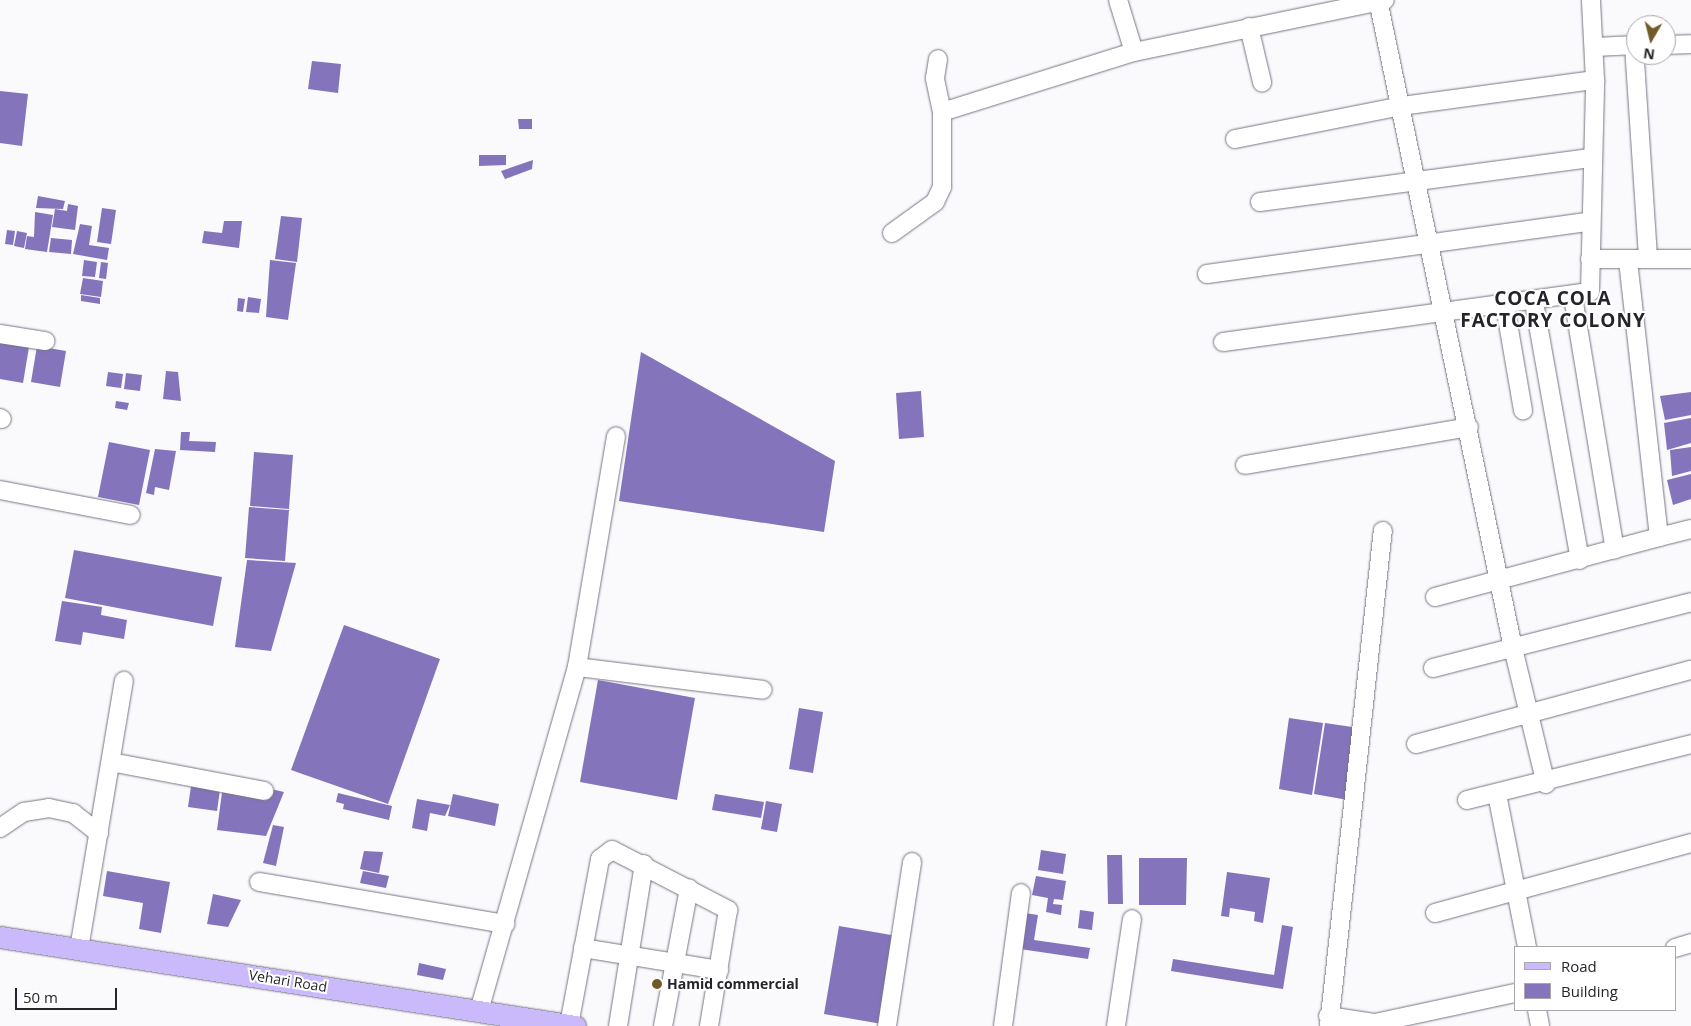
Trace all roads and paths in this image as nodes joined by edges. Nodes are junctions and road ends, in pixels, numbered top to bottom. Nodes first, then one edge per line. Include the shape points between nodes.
1 (1118, 0) edge
2 (1380, 0) edge
3 (1591, 0) edge
4 (1249, 27) junction
5 (1691, 44) edge
6 (1676, 45) edge
7 (1626, 46) edge
8 (1594, 47) junction
9 (1134, 52) junction
10 (938, 59) dead end
11 (1636, 65) edge
12 (1595, 80) junction
13 (1262, 82) dead end
14 (1402, 106) junction
15 (942, 112) junction
16 (1235, 139) dead end
17 (1590, 158) junction
18 (1414, 181) junction
19 (1260, 202) dead end
20 (1588, 222) junction
21 (892, 233) dead end
22 (1427, 245) junction
23 (1590, 259) junction
24 (1648, 259) junction
25 (1691, 259) edge
26 (1628, 261) junction
27 (1206, 274) dead end
28 (1572, 297) junction
29 (1534, 302) junction
30 (1505, 306) junction
31 (1443, 314) junction
32 (0, 334) edge
33 (45, 341) dead end
34 (1223, 342) dead end
35 (1523, 410) dead end
36 (1469, 426) junction
37 (616, 436) dead end
38 (1245, 465) dead end
39 (0, 490) edge
40 (131, 515) dead end
41 (1691, 529) edge
42 (1383, 531) dead end
43 (1659, 537) junction
44 (1615, 550) junction
45 (1580, 560) junction
46 (1499, 582) junction
47 (1435, 596) dead end
48 (1691, 602) edge
49 (1513, 648) junction
50 (577, 666) junction
51 (1433, 668) dead end
52 (1691, 670) edge
53 (124, 682) dead end
54 (763, 690) dead end
55 (1531, 714) junction
56 (1416, 744) dead end
57 (1691, 744) edge
58 (111, 762) junction
59 (1546, 784) junction
60 (264, 790) dead end
61 (1497, 794) junction
62 (1467, 800) dead end
63 (0, 828) edge
64 (99, 833) junction
65 (1691, 843) edge
66 (912, 862) dead end
67 (644, 864) junction
68 (259, 882) dead end
69 (689, 888) junction
70 (1519, 890) junction
71 (1021, 893) dead end
72 (1435, 913) dead end
73 (1132, 919) dead end
74 (505, 924) junction
75 (0, 937) edge
76 (1691, 943) edge
77 (1527, 946) edge
78 (583, 948) junction
79 (1676, 948) edge
80 (79, 949) junction
81 (629, 956) junction
82 (675, 963) junction
83 (719, 970) junction
84 (1514, 993) edge
85 (479, 1011) junction
86 (1537, 1011) edge
87 (1329, 1021) edge
88 (572, 1026) edge
89 (618, 1026) edge
90 (663, 1026) edge
91 (709, 1026) edge
92 (887, 1026) edge
93 (1003, 1026) edge
94 (1116, 1026) edge
95 (1540, 1026) edge

1 - 9 street
2 - 4 street
2 - 14 street
3 - 8 street
4 - 9 street
4 - 13 street
5 - 6 street
7 - 8 street
8 - 12 street
9 - 15 street
10 - 15 street via 935,78
11 - 24 street
12 - 14 street
12 - 17 street
14 - 16 street
14 - 18 street
15 - 21 street via 942,187 935,202
17 - 18 street
17 - 20 street
18 - 19 street
18 - 22 street
20 - 22 street
20 - 23 street
22 - 27 street
22 - 31 street
23 - 26 street
23 - 28 street via 1590,292
24 - 25 street
24 - 26 street
26 - 43 street
28 - 29 street
28 - 44 street
29 - 30 street
29 - 45 street
30 - 31 street
30 - 35 street
31 - 34 street
31 - 36 street
32 - 33 street
36 - 38 street
36 - 46 street
37 - 50 street
39 - 40 street
41 - 43 street
42 - 87 street
43 - 44 street
44 - 45 street
45 - 46 street
46 - 47 street
46 - 49 street
48 - 49 street
49 - 51 street
49 - 55 street
50 - 54 street
50 - 74 street
52 - 55 street
53 - 58 street
55 - 56 street
55 - 59 street
57 - 59 street
58 - 60 street
58 - 64 street
59 - 61 street
61 - 62 street
61 - 70 street
63 - 64 street via 24,812 49,808 73,813
64 - 80 street
65 - 70 street
66 - 92 street
67 - 69 street
67 - 78 street via 612,850 602,852
67 - 81 street
68 - 74 street
69 - 82 street
69 - 83 street via 728,910
70 - 72 street
70 - 77 street
71 - 93 street
73 - 94 street
74 - 85 street
75 - 80 main road, Vehari Road
76 - 79 street
78 - 81 street
78 - 88 street
80 - 85 main road, Vehari Road
81 - 82 street
81 - 89 street
82 - 83 street
82 - 90 street
83 - 91 street
84 - 87 street via 1375,1023
85 - 88 main road, Vehari Road
86 - 95 street

